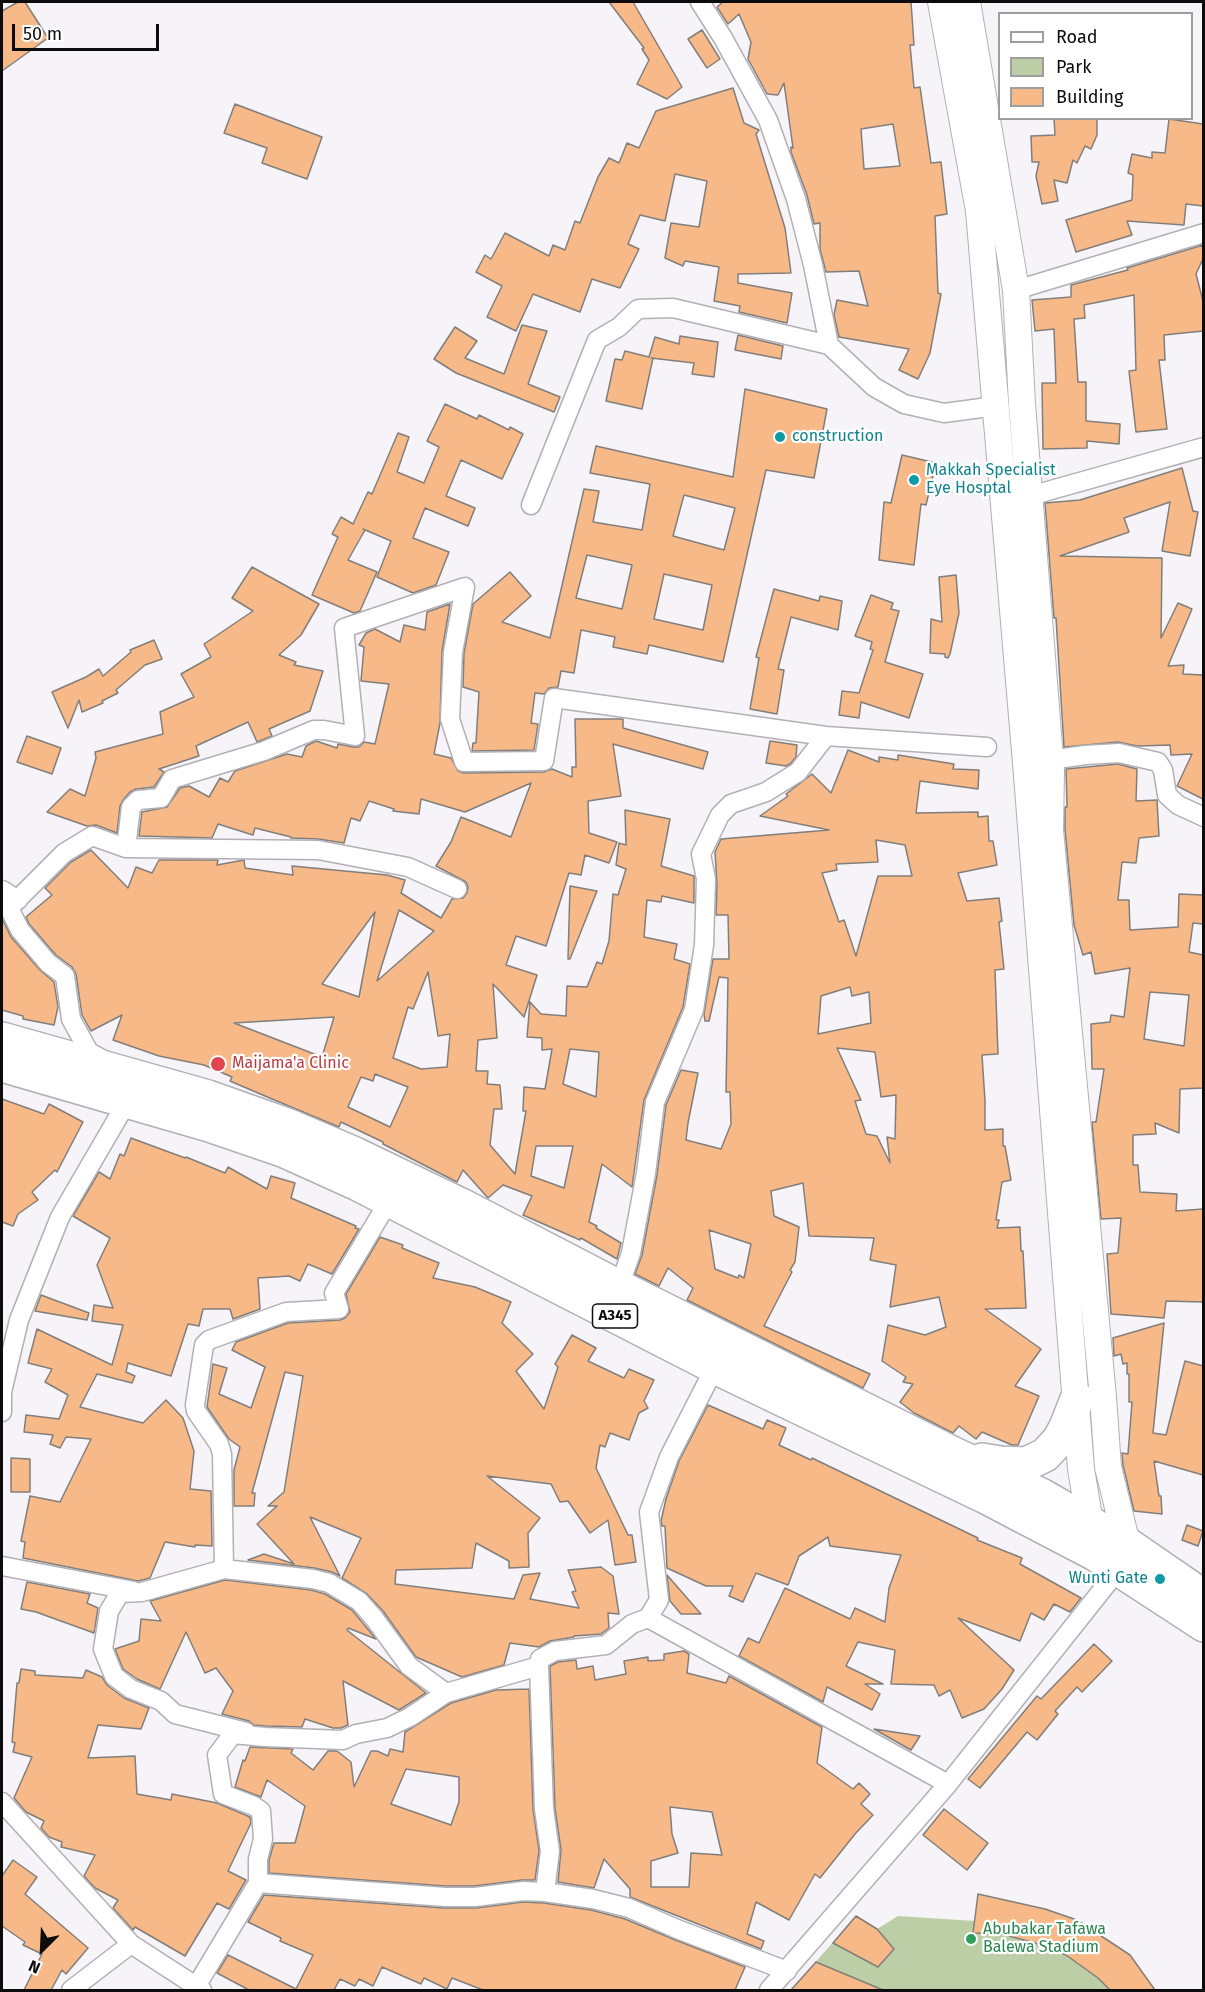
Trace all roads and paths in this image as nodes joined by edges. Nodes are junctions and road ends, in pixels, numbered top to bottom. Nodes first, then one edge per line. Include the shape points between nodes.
1 (700, 2) edge
2 (940, 2) edge
3 (967, 2) edge
4 (1203, 233) edge
5 (1016, 290) junction
6 (830, 345) junction
7 (996, 406) junction
8 (1203, 447) edge
9 (1030, 496) junction
10 (531, 505) dead end
11 (826, 736) junction
12 (987, 747) dead end
13 (1050, 760) junction
14 (1203, 817) edge
15 (126, 848) junction
16 (457, 889) dead end
17 (2, 890) edge
18 (18, 900) junction
19 (2, 1039) edge
20 (2, 1065) edge
21 (128, 1088) junction
22 (390, 1199) junction
23 (618, 1287) junction
24 (715, 1367) junction
25 (2, 1392) edge
26 (1077, 1399) junction
27 (2, 1412) edge
28 (954, 1454) junction
29 (1090, 1522) junction
30 (1113, 1556) junction
31 (2, 1566) edge
32 (224, 1569) junction
33 (142, 1592) junction
34 (1203, 1596) edge
35 (648, 1618) junction
36 (1203, 1625) edge
37 (538, 1666) junction
38 (446, 1692) junction
39 (265, 1737) junction
40 (948, 1784) junction
41 (2, 1802) edge
42 (258, 1882) junction
43 (545, 1892) junction
44 (131, 1944) junction
45 (787, 1971) junction
46 (71, 1990) edge
47 (197, 1990) edge
48 (770, 1990) edge

1 - 6 street via 768,120 796,199
2 - 7 main road via 979,211
3 - 5 main road
4 - 5 street
5 - 9 main road
6 - 7 street via 874,387 904,404 944,412
6 - 10 street via 673,309 638,309 597,340
7 - 26 main road
8 - 9 street
9 - 13 main road
11 - 12 street
11 - 15 street via 554,698 544,761 464,762 450,719 453,652 465,587 344,628 355,736 314,730 264,751 172,778 161,798 138,800 131,807
11 - 23 street via 798,772 766,792 731,804 720,815 701,854 706,879 704,945 694,1010 655,1102 631,1253
13 - 14 street via 1119,753 1158,762 1167,795
13 - 30 main road via 1050,830 1103,1397
15 - 16 street via 318,850 408,867
15 - 18 street via 92,836 64,853
17 - 18 street
18 - 21 street via 9,908 20,930 64,976 70,1019 89,1052
19 - 21 highway, A345
20 - 21 highway, A345
21 - 22 highway, A345 via 209,1125 285,1151
21 - 23 highway, A345 via 208,1097 287,1125 461,1204
21 - 25 street via 60,1217 19,1320
22 - 24 highway, A345
22 - 32 street via 333,1293 339,1309 286,1312 204,1345 195,1405 222,1454
23 - 28 highway, A345
24 - 30 highway, A345
24 - 35 street via 669,1457 649,1512 659,1600
25 - 27 street
26 - 28 highway via 1059,1440 1044,1455 1026,1464 1001,1464
26 - 29 main road via 1081,1469
28 - 29 highway, A345
29 - 30 highway, A345
30 - 34 highway, A345
30 - 36 highway, A345
30 - 40 street
31 - 33 street
32 - 33 street
32 - 38 street via 329,1583 359,1601 409,1666
33 - 39 street via 120,1593 110,1611 103,1649 114,1676 131,1689 161,1701 175,1714
35 - 37 street via 632,1624 606,1645 555,1651 540,1659
35 - 40 street
37 - 38 street
37 - 43 street via 544,1809 550,1851
38 - 39 street via 387,1728 343,1740
39 - 42 street via 233,1734 217,1755 223,1794 261,1811 263,1839
40 - 45 street
41 - 44 street
42 - 43 street via 445,1897
42 - 47 street
43 - 45 street via 629,1908
44 - 46 street
44 - 47 street
45 - 48 street

